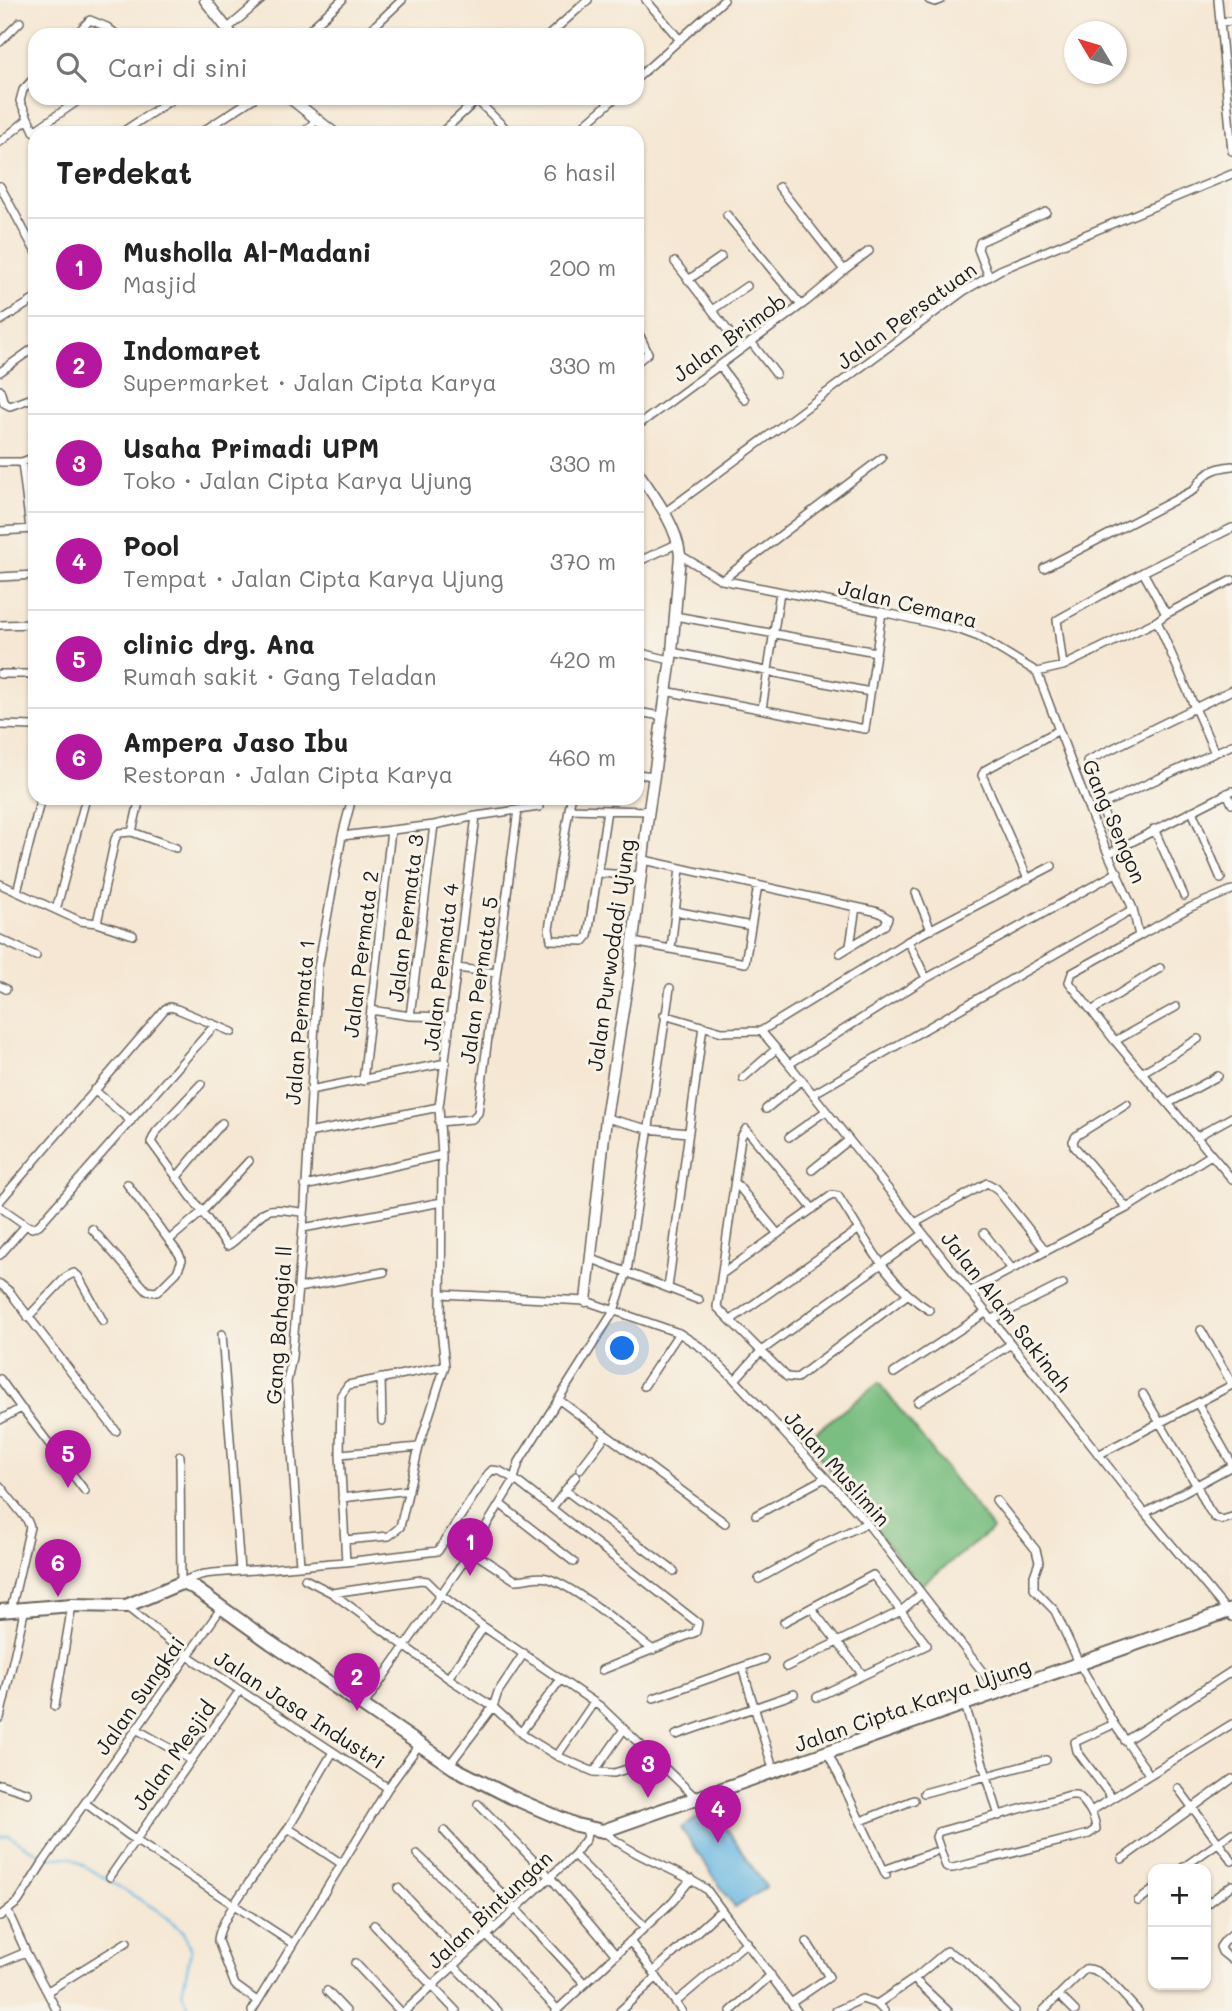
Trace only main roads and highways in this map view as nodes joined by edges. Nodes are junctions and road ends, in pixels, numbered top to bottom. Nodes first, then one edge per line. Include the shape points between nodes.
1 (5, 1610) edge
2 (1231, 1613) edge

1 - 2 main road, Jalan Cipta Karya Ujung via 126,1606 181,1583 193,1587 450,1764 511,1797 576,1825 603,1831

